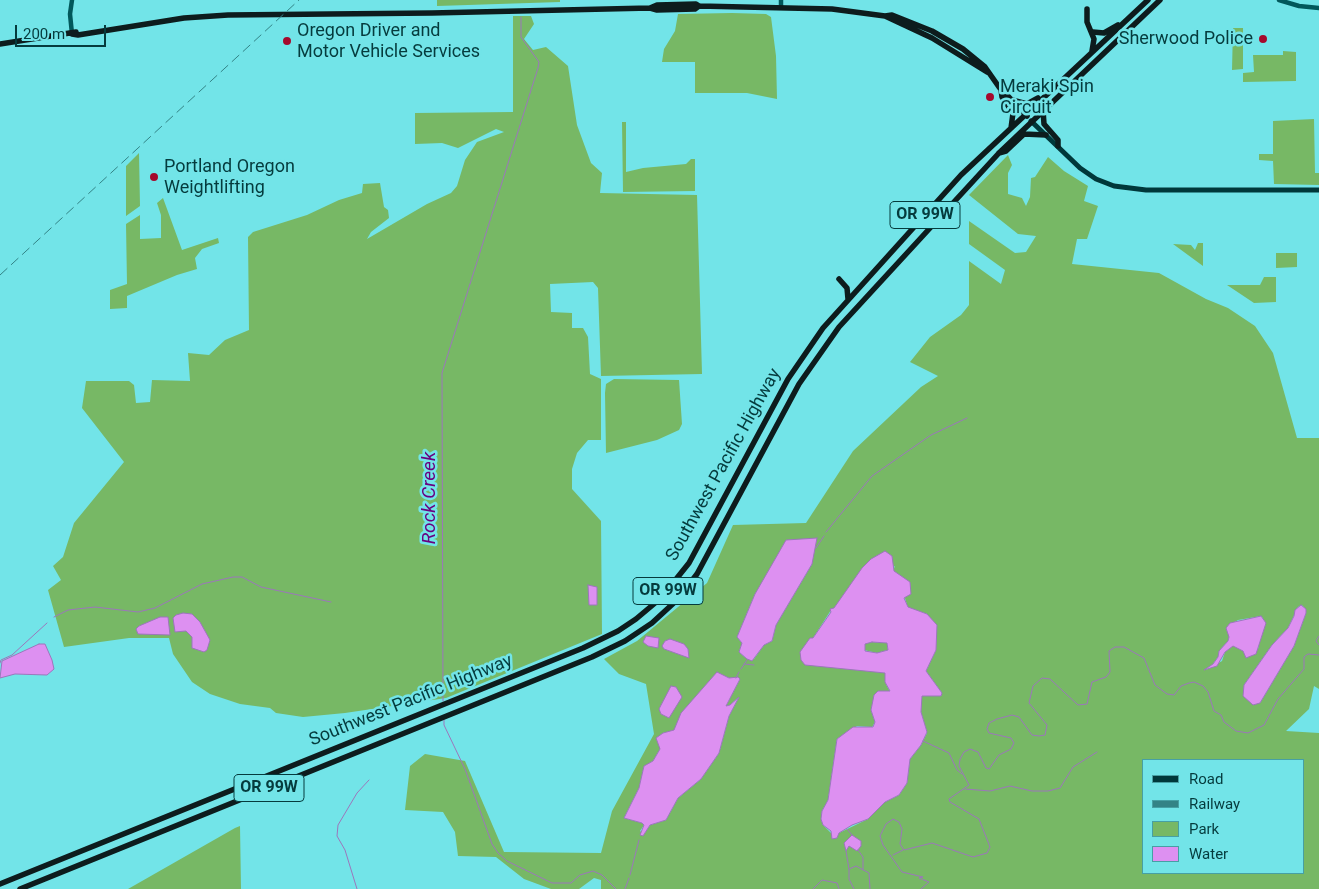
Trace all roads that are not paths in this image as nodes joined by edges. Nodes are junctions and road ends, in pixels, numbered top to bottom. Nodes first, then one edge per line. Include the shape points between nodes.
1 (72, 0) edge
2 (781, 0) edge
3 (1148, 0) edge
4 (1160, 0) edge
5 (1279, 0) edge
6 (781, 7) junction
7 (1319, 8) edge
8 (1087, 9) dead end
9 (885, 16) junction
10 (1123, 24) junction
11 (1093, 32) junction
12 (72, 34) junction
13 (934, 39) junction
14 (0, 44) edge
15 (961, 47) junction
16 (1091, 53) junction
17 (987, 72) junction
18 (1061, 81) junction
19 (1001, 89) junction
20 (1012, 100) junction
21 (1043, 110) junction
22 (1025, 114) junction
23 (1032, 121) junction
24 (1011, 129) junction
25 (1046, 135) junction
26 (1058, 146) junction
27 (998, 153) junction
28 (1319, 190) edge
29 (839, 279) dead end
30 (848, 299) junction
31 (788, 379) junction
32 (798, 384) junction
33 (712, 524) junction
34 (722, 528) junction
35 (530, 670) junction
36 (534, 680) junction
37 (384, 728) junction
38 (389, 739) junction
39 (0, 884) edge
40 (20, 889) edge

1 - 12 main road
2 - 6 main road
3 - 10 highway, Southwest Pacific Highway / OR 99W
4 - 21 highway, Southwest Pacific Highway / OR 99W
5 - 7 main road
6 - 9 highway via 852,10
6 - 12 highway via 233,15
8 - 11 highway via 1087,22
9 - 13 highway
9 - 15 highway via 892,15 915,24
10 - 11 highway via 1104,33
10 - 16 highway, Southwest Pacific Highway / OR 99W
11 - 16 highway via 1095,40
12 - 14 highway
13 - 15 highway
13 - 17 highway
15 - 17 highway
16 - 18 highway, Southwest Pacific Highway / OR 99W
17 - 19 highway
18 - 20 highway via 1031,103
18 - 22 highway, Southwest Pacific Highway / OR 99W
19 - 20 highway
19 - 24 highway via 1002,97 1013,113
20 - 22 highway
21 - 23 highway, Southwest Pacific Highway / OR 99W
21 - 26 highway via 1043,121 1058,140
22 - 23 highway
22 - 24 highway, Southwest Pacific Highway / OR 99W
23 - 25 main road
23 - 27 highway, Southwest Pacific Highway / OR 99W
24 - 30 highway, Southwest Pacific Highway / OR 99W via 961,175
25 - 26 main road
25 - 27 highway via 1024,134 1006,151
26 - 28 main road via 1080,168 1105,183 1130,189
27 - 32 highway, Southwest Pacific Highway / OR 99W via 839,327
29 - 30 highway via 847,288
30 - 31 highway, Southwest Pacific Highway / OR 99W
31 - 32 highway
31 - 33 highway, Southwest Pacific Highway / OR 99W
32 - 34 highway, Southwest Pacific Highway / OR 99W
33 - 34 highway
33 - 35 highway, Southwest Pacific Highway / OR 99W via 683,572 645,612 606,637
34 - 36 highway, Southwest Pacific Highway / OR 99W via 691,582 652,623 616,646
35 - 36 highway
35 - 37 highway, Southwest Pacific Highway / OR 99W
36 - 38 highway, Southwest Pacific Highway / OR 99W
37 - 38 highway
37 - 39 highway, Southwest Pacific Highway / OR 99W
38 - 40 highway, Southwest Pacific Highway / OR 99W

